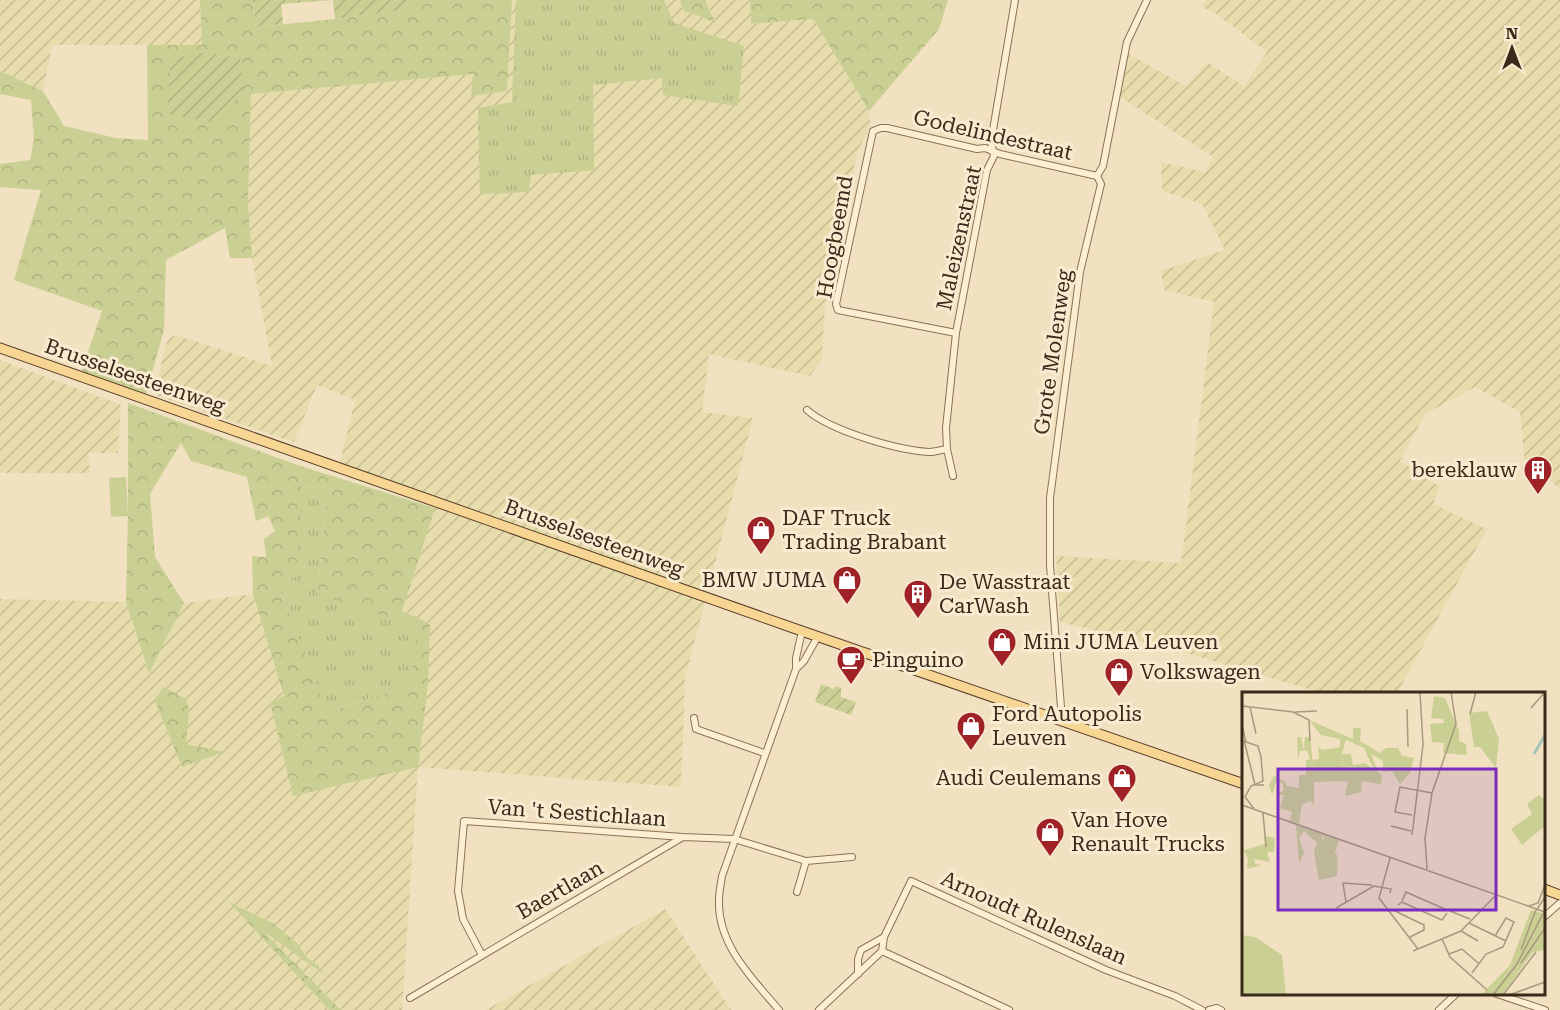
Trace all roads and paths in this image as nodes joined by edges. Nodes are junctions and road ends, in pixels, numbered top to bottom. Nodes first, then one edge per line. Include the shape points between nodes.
1 (1015, 0) edge
2 (1147, 0) edge
3 (881, 128) joint
4 (994, 152) junction
5 (1097, 176) junction
6 (956, 333) junction
7 (0, 348) edge
8 (807, 410) dead end
9 (947, 449) junction
10 (953, 476) dead end
11 (802, 631) junction
12 (818, 636) junction
13 (796, 669) junction
14 (694, 718) dead end
15 (1062, 720) junction
16 (764, 753) junction
17 (1242, 783) edge
18 (683, 837) junction
19 (734, 840) junction
20 (852, 857) dead end
21 (806, 861) junction
22 (1545, 889) edge
23 (797, 892) dead end
24 (1560, 895) edge
25 (1560, 903) edge
26 (1545, 916) edge
27 (884, 937) junction
28 (882, 951) junction
29 (482, 955) junction
30 (858, 974) junction
31 (1454, 995) edge
32 (1503, 995) edge
33 (410, 998) dead end
34 (779, 1010) edge
35 (819, 1010) edge
36 (1009, 1010) edge
37 (1202, 1010) edge
38 (1209, 1010) edge
39 (1221, 1010) edge
40 (1439, 1010) edge
41 (1545, 1010) edge

1 - 4 street, Maleizenstraat via 991,142
2 - 5 street, Grote Molenweg via 1127,42 1103,166
3 - 4 street, Godelindestraat
3 - 6 street, Hoogbeemd via 873,131 870,139 836,304 838,310
4 - 5 street, Godelindestraat
4 - 6 street, Maleizenstraat via 987,170
5 - 15 street, Grote Molenweg via 1101,184 1080,272 1050,498 1050,565
6 - 9 street, Maleizenstraat
7 - 11 main road, Brusselsesteenweg
8 - 9 street via 817,418 877,442 930,452
9 - 10 street, Maleizenstraat
11 - 12 main road, Brusselsesteenweg
11 - 13 street
12 - 13 street
12 - 15 main road, Brusselsesteenweg
13 - 16 street
14 - 16 street via 696,729
15 - 17 main road, Brusselsesteenweg
16 - 19 street
18 - 19 street
18 - 29 street, Baertlaan
18 - 29 street, Van 't Sestichlaan via 464,821 458,891 463,919
19 - 21 street
19 - 34 street via 718,901 721,922 729,945
20 - 21 street
21 - 23 street
22 - 24 main road
25 - 26 street
27 - 28 street, Arnoudt Rulenslaan
27 - 30 street via 861,950
27 - 37 street, Arnoudt Rulenslaan via 911,881
28 - 30 street
28 - 36 street
29 - 33 street, Baertlaan
30 - 35 street
31 - 40 street
32 - 41 street
38 - 39 street

